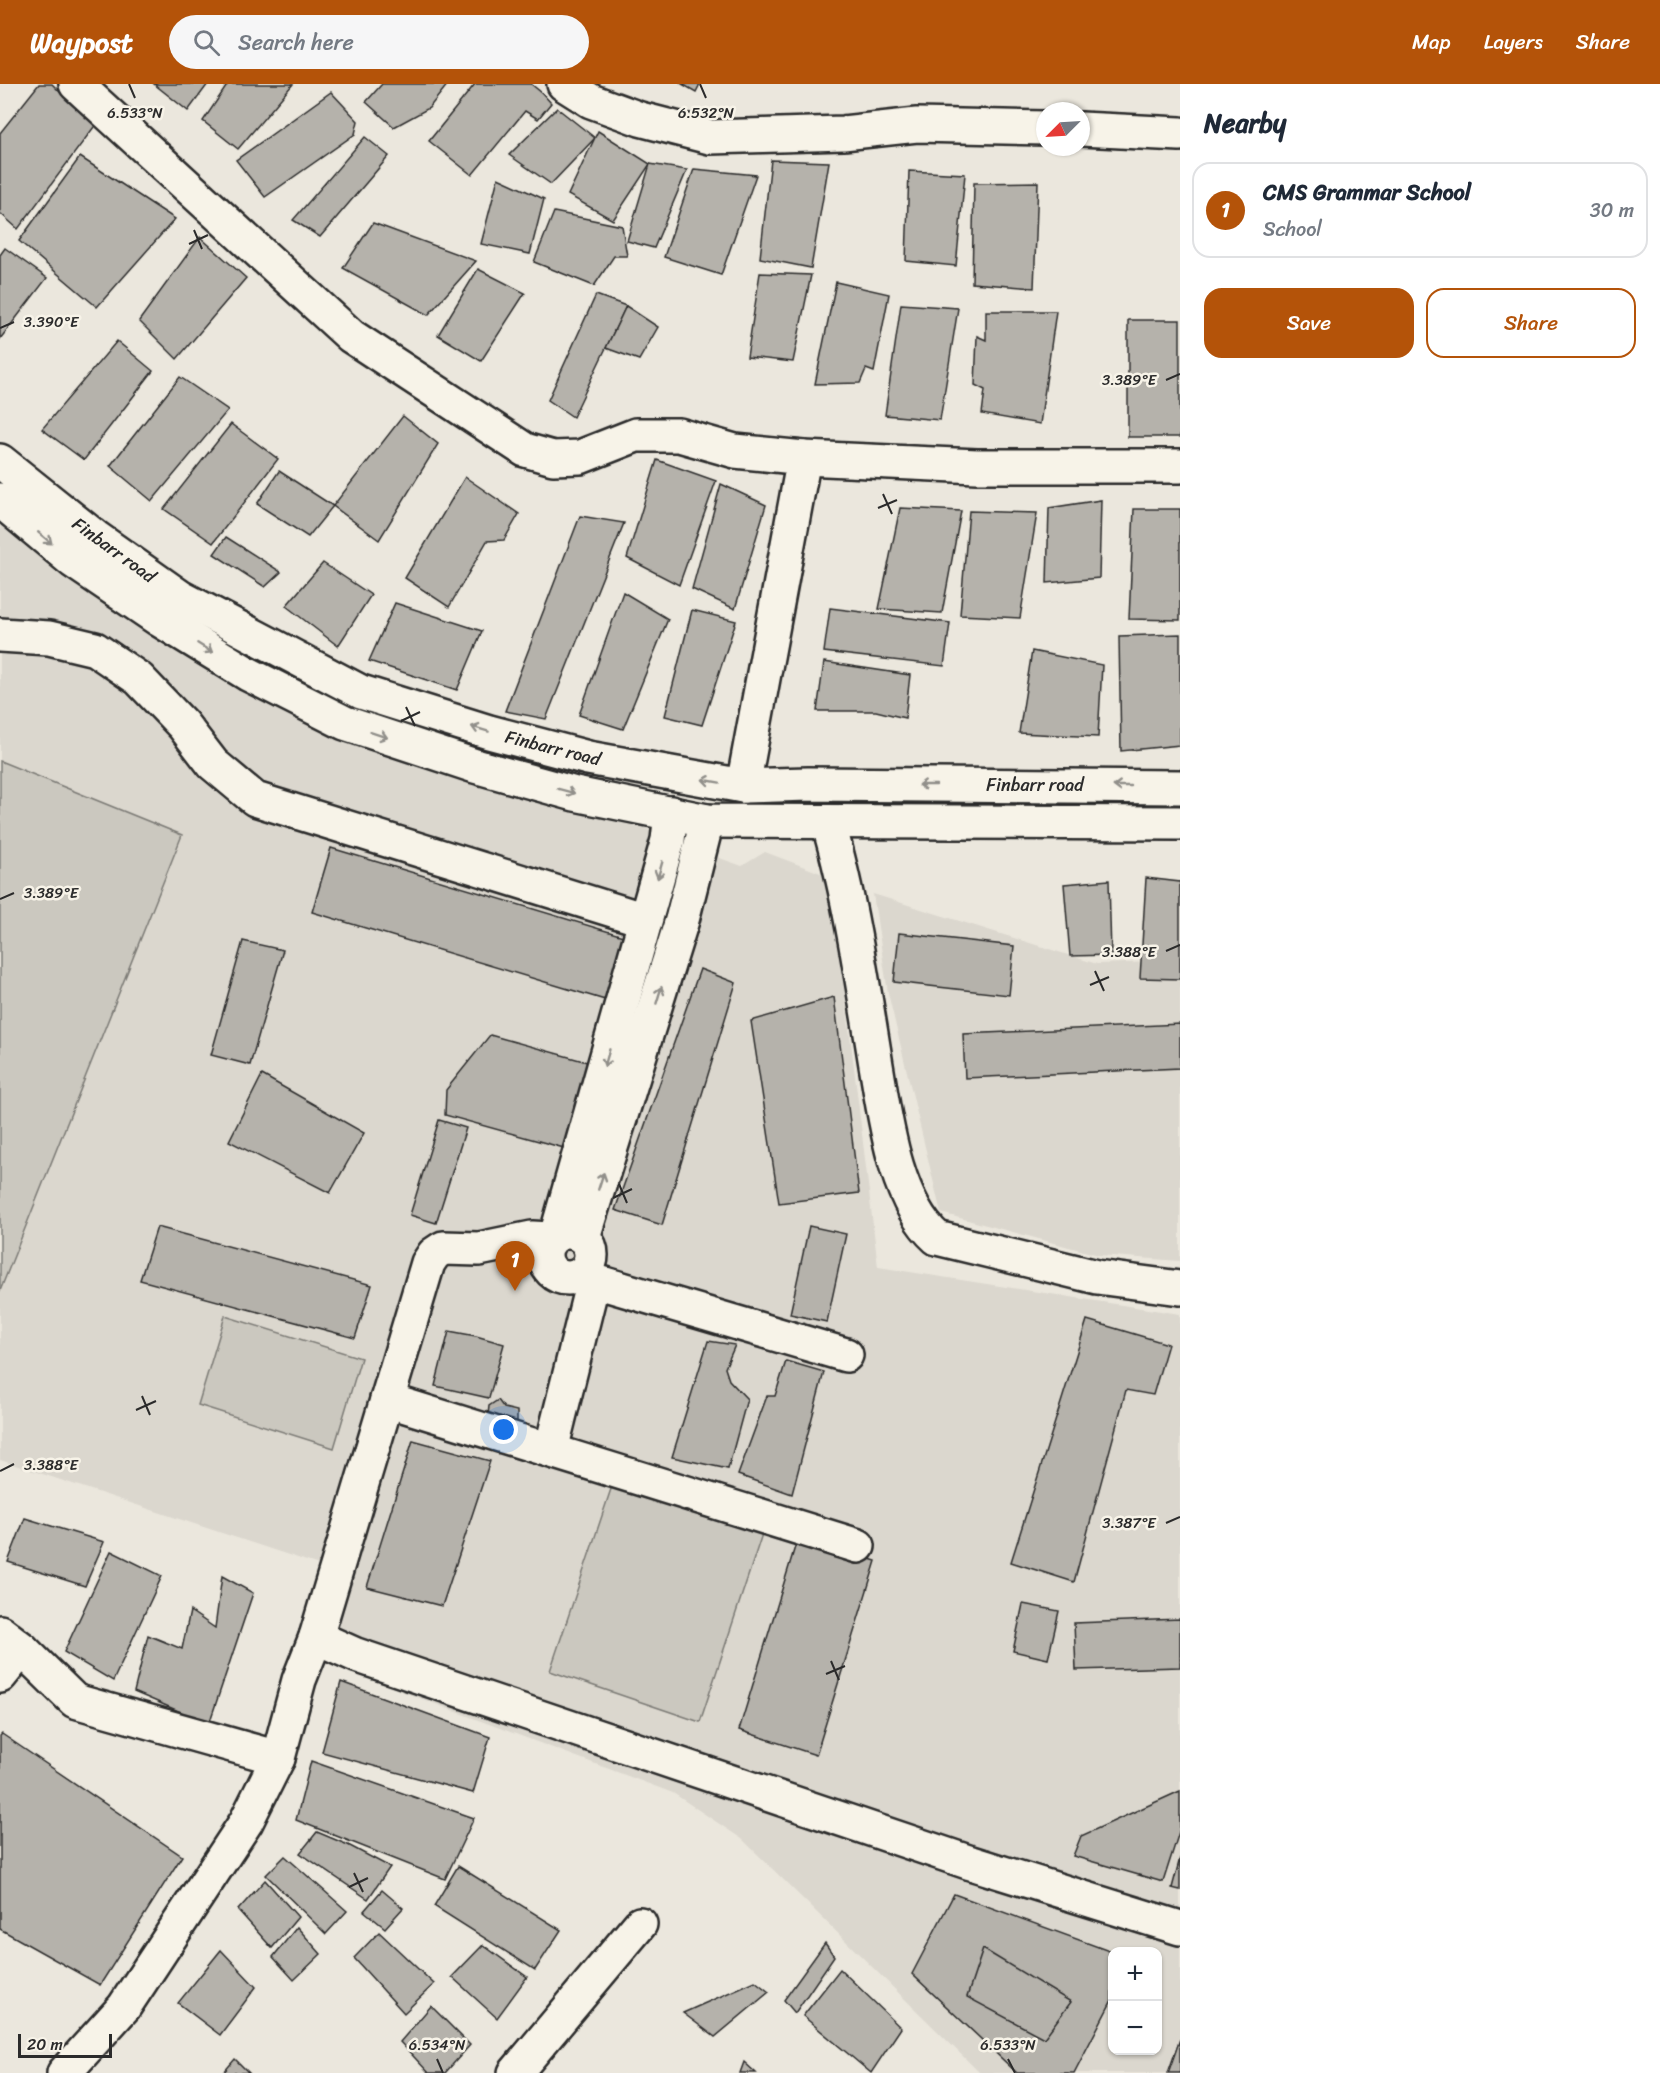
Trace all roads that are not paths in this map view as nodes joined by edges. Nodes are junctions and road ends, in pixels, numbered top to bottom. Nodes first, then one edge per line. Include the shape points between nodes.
1 (76, 84) edge
2 (564, 84) edge
3 (1036, 128) edge
4 (1090, 129) edge
5 (1180, 134) edge
6 (804, 458) junction
7 (0, 461) edge
8 (1180, 466) edge
9 (0, 500) edge
10 (0, 635) edge
11 (743, 786) junction
12 (1180, 787) edge
13 (671, 813) junction
14 (706, 820) junction
15 (828, 822) junction
16 (1180, 823) edge
17 (647, 916) junction
18 (682, 920) junction
19 (559, 1244) junction
20 (585, 1279) junction
21 (1180, 1288) edge
22 (846, 1355) dead end
23 (387, 1400) junction
24 (551, 1450) junction
25 (858, 1546) dead end
26 (316, 1638) junction
27 (11, 1641) edge
28 (0, 1676) edge
29 (278, 1758) junction
30 (640, 1924) dead end
31 (1180, 1928) edge
32 (64, 2073) edge
33 (515, 2073) edge

1 - 6 street via 351,336 525,450 553,458 580,457 636,435 679,435 735,451
2 - 3 street via 591,101 640,119 710,137 843,133 917,125
4 - 5 street
6 - 8 street via 977,466
6 - 11 street
11 -> 7 street, Finbarr road via 588,758 361,692 180,597 95,537
9 -> 13 street, Finbarr road via 73,561 160,620 248,674 345,723 564,791
10 - 17 street via 49,638 95,649 139,679 213,764 255,799
12 -> 11 street, Finbarr road
13 - 14 street, Finbarr road
13 -> 17 street via 668,840
14 - 15 street, Finbarr road
14 - 18 street
15 - 16 street, Finbarr road
15 - 21 street via 854,934 887,1133 908,1197 924,1227 937,1238 1097,1277
17 - 18 street
17 -> 19 street
19 -> 18 street
19 - 20 street via 552,1272 560,1277
19 - 23 street via 512,1262 479,1249 443,1248 434,1254
20 - 22 street
20 - 24 street
23 - 24 street
23 - 26 street
24 - 25 street
26 - 29 street via 299,1680
26 - 31 street via 356,1655 971,1863
27 - 28 street
27 - 29 street via 75,1701
29 - 32 street via 246,1822 124,2007
30 - 33 street

